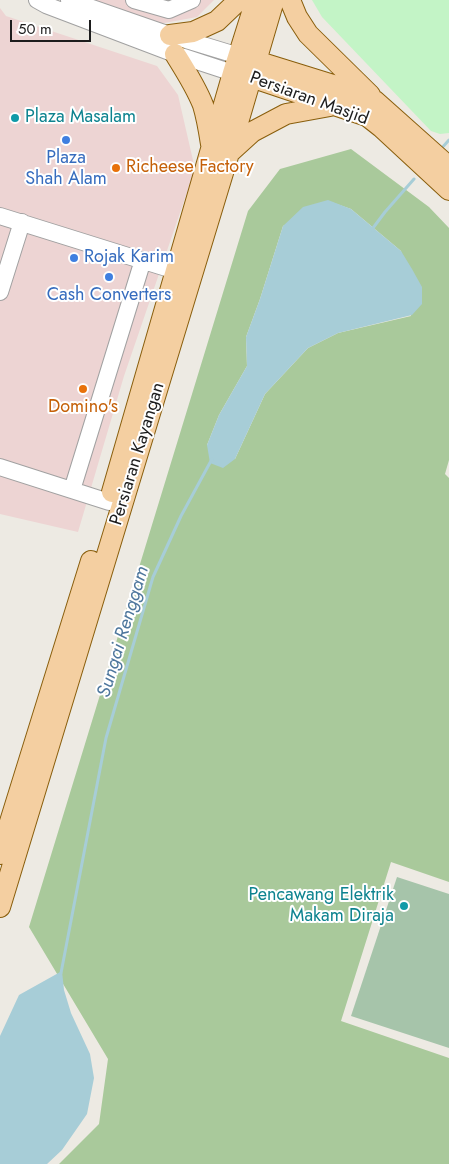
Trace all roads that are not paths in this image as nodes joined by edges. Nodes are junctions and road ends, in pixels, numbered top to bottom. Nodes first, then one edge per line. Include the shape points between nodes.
1 (37, 0) edge
2 (134, 0) edge
3 (192, 0) edge
4 (238, 0) edge
5 (256, 0) edge
6 (274, 0) edge
7 (290, 0) edge
8 (68, 3) edge
9 (172, 45) junction
10 (245, 66) junction
11 (376, 101) junction
12 (334, 105) junction
13 (220, 151) junction
14 (449, 167) edge
15 (449, 190) edge
16 (0, 216) edge
17 (22, 222) junction
18 (6, 254) edge
19 (143, 260) junction
20 (176, 270) junction
21 (0, 292) edge
22 (0, 468) edge
23 (72, 490) junction
24 (109, 502) junction
25 (0, 854) edge
26 (0, 907) edge

1 - 8 street via 46,5
2 - 3 street via 169,10
4 - 9 main road via 217,21
5 - 10 main road, Persiaran Kayangan
6 - 10 main road, Persiaran Kayangan
7 - 11 main road via 308,34
8 - 9 street
9 - 10 street
9 - 13 main road via 194,85
10 - 11 main road, Persiaran Masjid via 346,89
10 - 12 main road, Persiaran Masjid via 308,97
10 - 13 main road, Persiaran Kayangan
11 - 14 main road, Persiaran Masjid
12 - 13 main road via 286,114
12 - 15 main road, Persiaran Masjid via 367,116
13 - 20 main road, Persiaran Kayangan
13 - 26 main road, Persiaran Kayangan
16 - 17 street
17 - 18 street
17 - 19 street
18 - 21 street
19 - 20 street
19 - 23 street
20 - 24 main road, Persiaran Kayangan
22 - 23 street
23 - 24 street
24 - 25 main road, Persiaran Kayangan

